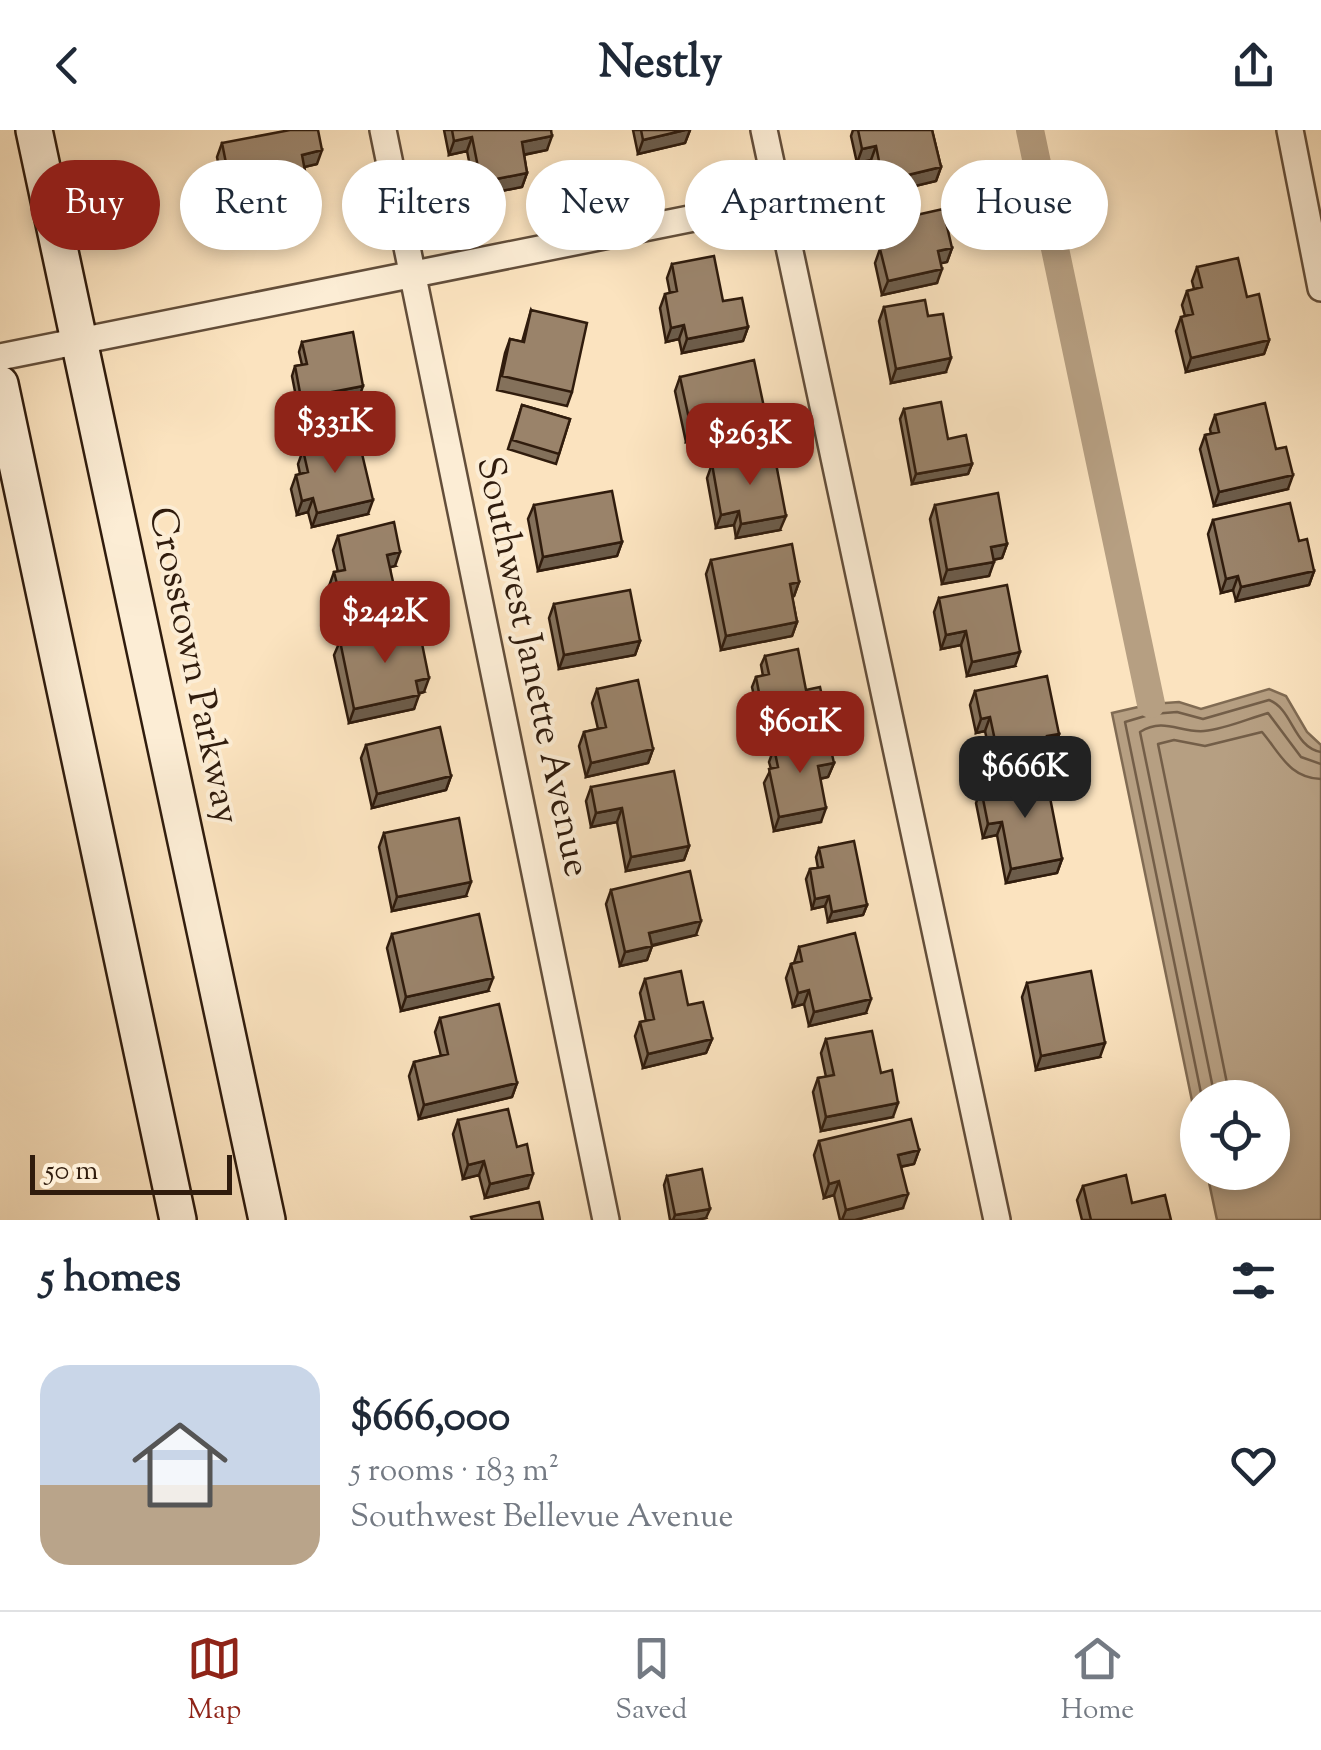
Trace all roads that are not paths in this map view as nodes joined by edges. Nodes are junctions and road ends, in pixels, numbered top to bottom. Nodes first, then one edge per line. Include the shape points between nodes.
1 (34, 130) edge
2 (383, 130) edge
3 (764, 130) edge
4 (1290, 130) edge
5 (770, 160) edge
6 (685, 218) edge
7 (790, 250) edge
8 (412, 272) junction
9 (1321, 288) edge
10 (79, 340) junction
11 (0, 357) edge
12 (0, 384) edge
13 (178, 1220) edge
14 (267, 1220) edge
15 (606, 1220) edge
16 (996, 1220) edge

1 - 10 main road, Crosstown Parkway
2 - 8 street, Southwest Janette Avenue
3 - 5 street
4 - 9 street
6 - 8 street
7 - 16 street
8 - 10 street
8 - 15 street, Southwest Janette Avenue
10 - 11 street
10 - 14 main road, Crosstown Parkway
12 - 13 main road

